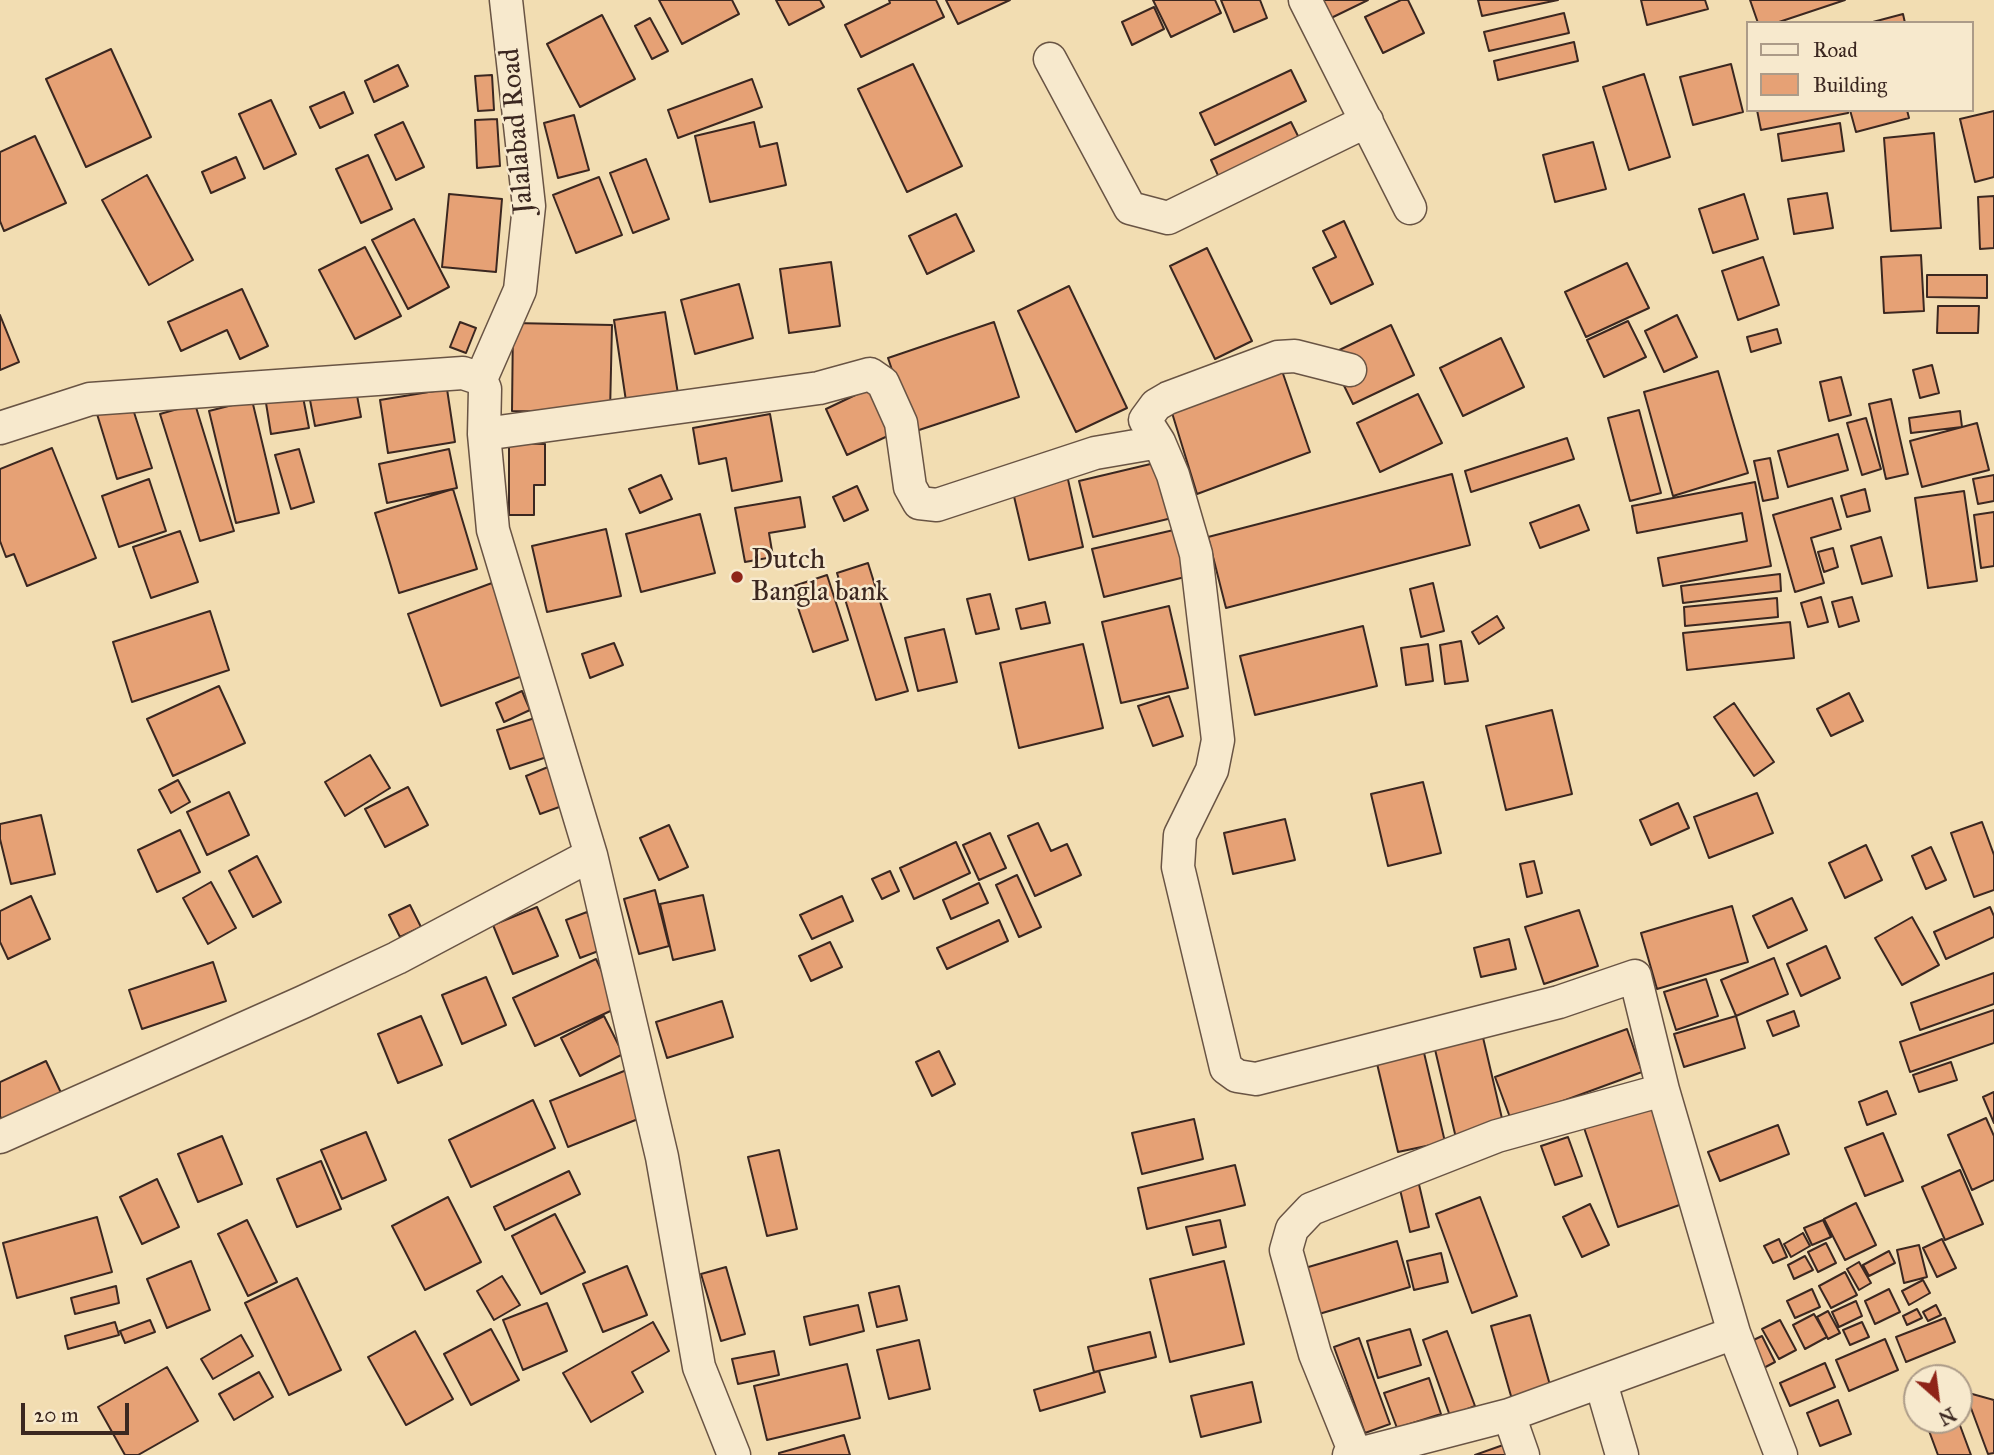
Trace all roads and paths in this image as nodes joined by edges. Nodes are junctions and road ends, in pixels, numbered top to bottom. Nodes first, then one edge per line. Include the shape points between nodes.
1 (506, 0) edge
2 (1305, 0) edge
3 (1050, 59) dead end
4 (1367, 121) junction
5 (1410, 208) dead end
6 (1350, 370) dead end
7 (481, 379) junction
8 (0, 428) edge
9 (484, 434) junction
10 (1159, 442) junction
11 (591, 855) junction
12 (1663, 1090) junction
13 (0, 1137) edge
14 (1734, 1333) junction
15 (1601, 1383) junction
16 (1509, 1415) junction
17 (1353, 1454) edge
18 (734, 1455) edge
19 (1523, 1455) edge
20 (1622, 1455) edge
21 (1781, 1455) edge

1 - 7 street, Jalalabad Road via 529,206 520,290
2 - 4 street
3 - 4 street via 1130,208 1168,218
4 - 5 street
6 - 10 street via 1279,356 1156,405 1145,420
7 - 8 street via 463,373 90,399
7 - 9 street
9 - 10 street via 819,388 870,374 883,383 901,423 910,487 919,503 937,505 1095,453
9 - 11 street via 493,530
10 - 12 street via 1196,554 1218,740 1212,770 1180,835 1178,867 1226,1068 1237,1076 1256,1079 1559,1002 1635,976
11 - 13 street via 397,958
11 - 18 street via 662,1157 699,1367
12 - 14 street
12 - 17 street via 1497,1136 1311,1209 1292,1229 1286,1250 1315,1354
14 - 15 street
14 - 21 street
15 - 16 street
15 - 20 street
16 - 17 street
16 - 19 street

